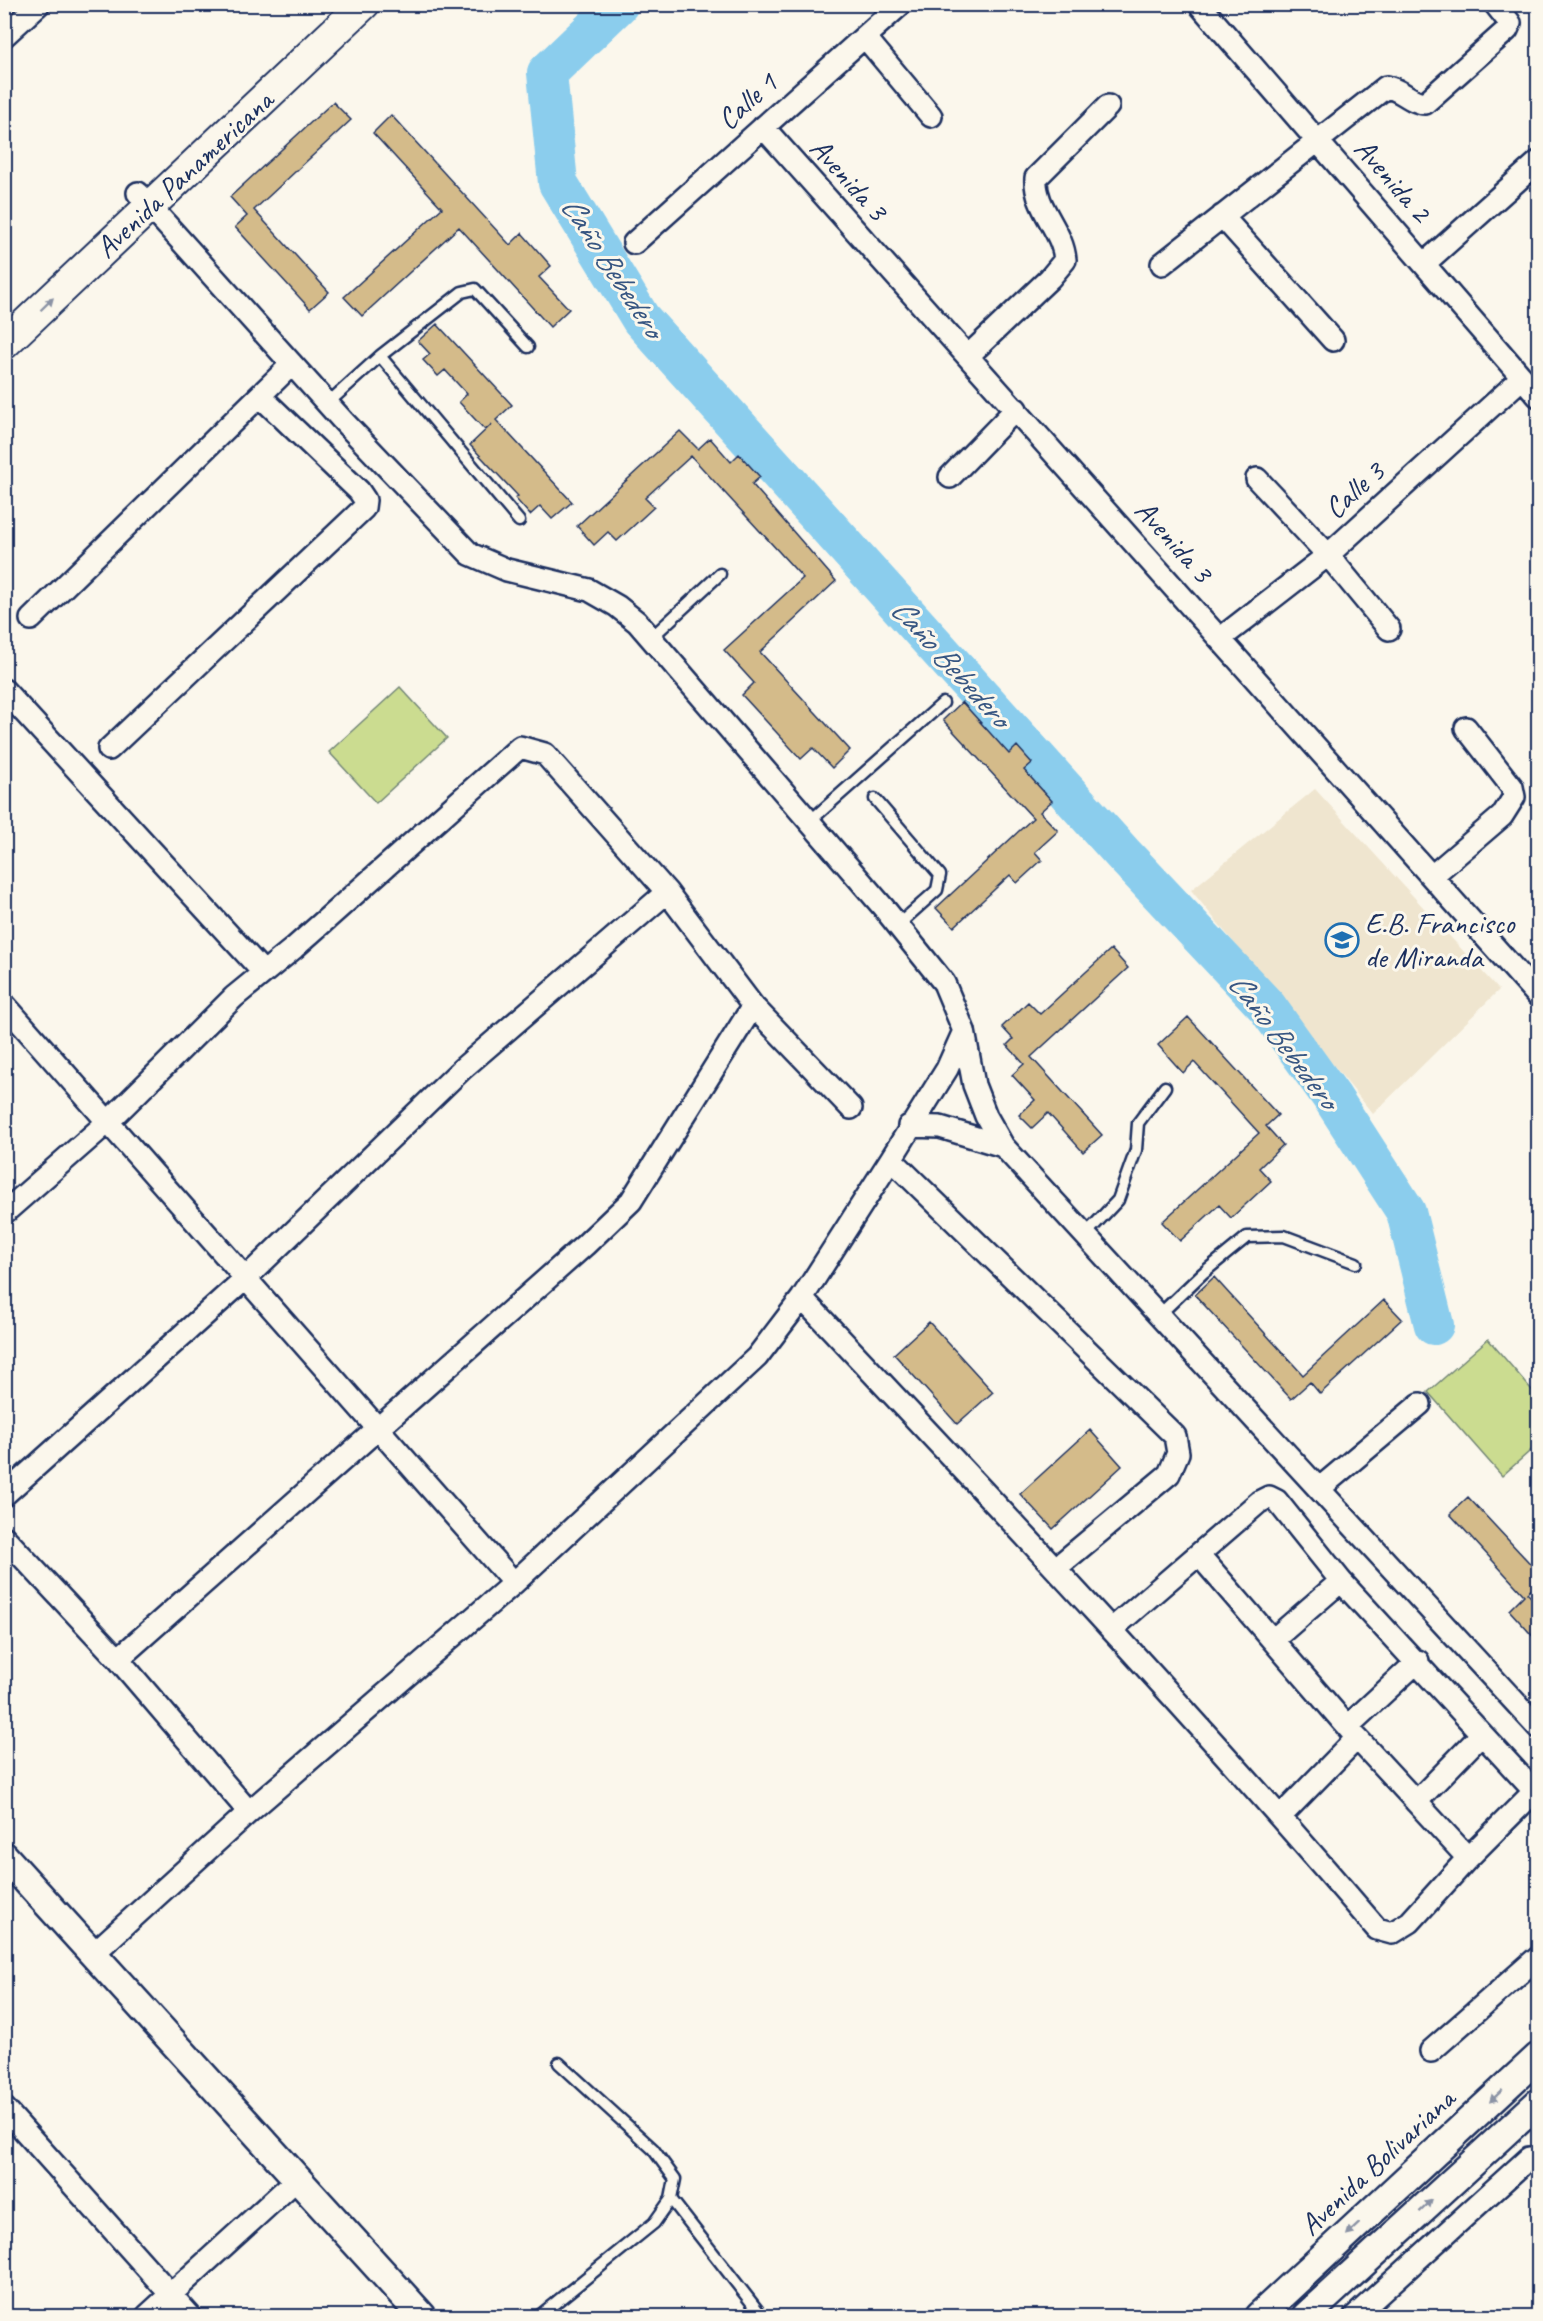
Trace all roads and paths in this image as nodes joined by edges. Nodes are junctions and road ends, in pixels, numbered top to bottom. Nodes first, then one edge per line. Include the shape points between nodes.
1 (39, 4) edge
2 (341, 4) edge
3 (364, 4) edge
4 (901, 4) edge
5 (1199, 4) edge
6 (1495, 4) edge
7 (4, 36) edge
8 (865, 37) junction
9 (1108, 106) dead end
10 (932, 116) dead end
11 (763, 127) junction
12 (1318, 140) junction
13 (1539, 162) edge
14 (144, 199) junction
15 (1222, 216) junction
16 (634, 243) dead end
17 (1425, 263) junction
18 (1162, 264) dead end
19 (4, 316) edge
20 (1333, 340) dead end
21 (4, 344) edge
22 (528, 347) dead end
23 (380, 356) junction
24 (968, 356) junction
25 (292, 364) junction
26 (1521, 379) junction
27 (260, 396) junction
28 (1539, 396) edge
29 (328, 403) junction
30 (1016, 409) junction
31 (950, 477) dead end
32 (1257, 479) dead end
33 (519, 521) dead end
34 (1328, 555) junction
35 (720, 574) dead end
36 (31, 619) dead end
37 (1389, 628) dead end
38 (651, 638) junction
39 (1221, 638) junction
40 (4, 690) edge
41 (943, 702) dead end
42 (1466, 728) dead end
43 (109, 748) dead end
44 (875, 799) dead end
45 (809, 822) junction
46 (1432, 876) junction
47 (667, 892) junction
48 (898, 925) junction
49 (262, 972) junction
50 (1539, 996) edge
51 (4, 1004) edge
52 (753, 1005) junction
53 (964, 1031) junction
54 (1165, 1087) dead end
55 (851, 1108) dead end
56 (110, 1121) junction
57 (909, 1126) junction
58 (1003, 1146) junction
59 (891, 1159) junction
60 (4, 1213) edge
61 (1085, 1235) junction
62 (1356, 1263) dead end
63 (247, 1277) junction
64 (802, 1298) junction
65 (1159, 1315) junction
66 (1420, 1404) dead end
67 (380, 1428) junction
68 (1320, 1488) junction
69 (4, 1495) edge
70 (4, 1537) edge
71 (1199, 1555) junction
72 (1056, 1568) junction
73 (1341, 1581) junction
74 (514, 1583) junction
75 (1112, 1629) junction
76 (1273, 1640) junction
77 (118, 1659) junction
78 (1418, 1661) junction
79 (1539, 1727) edge
80 (1352, 1732) junction
81 (1482, 1734) junction
82 (1537, 1793) edge
83 (1416, 1802) junction
84 (249, 1812) junction
85 (1281, 1816) junction
86 (4, 1856) edge
87 (1468, 1858) junction
88 (94, 1953) junction
89 (1539, 1957) edge
90 (1431, 2051) dead end
91 (1539, 2057) edge
92 (559, 2063) dead end
93 (4, 2108) edge
94 (1536, 2111) edge
95 (1529, 2158) dead end
96 (297, 2179) junction
97 (672, 2199) junction
98 (170, 2295) junction
99 (147, 2316) edge
100 (190, 2316) edge
101 (422, 2316) edge
102 (538, 2316) edge
103 (762, 2316) edge
104 (1260, 2316) edge
105 (1306, 2316) edge
106 (1355, 2316) edge

1 - 7 street
2 - 14 main road, Avenida Panamericana
3 - 14 main road, Avenida Panamericana
4 - 8 street, Calle 1
5 - 12 street, Avenida 2
6 - 12 street via 1509,23 1507,30 1425,103 1386,87
8 - 10 street
8 - 11 street, Calle 1
9 - 24 street via 1036,178 1035,193 1064,245 1065,260
11 - 16 street, Calle 1
11 - 24 street, Avenida 3
12 - 15 street
12 - 17 street, Avenida 2
13 - 17 street
14 - 19 main road, Avenida Panamericana
21 -> 14 main road, Avenida Panamericana
14 - 25 street
15 - 18 street
15 - 20 street
17 - 26 street, Avenida 2
22 - 23 lane via 475,289 462,292
23 - 29 lane
23 - 33 lane
24 - 30 street, Avenida 3
25 - 27 street
25 - 29 street
26 - 28 street, Avenida 2
26 - 34 street, Calle 3
27 - 36 street
27 - 43 street via 359,491 365,500 364,508
29 - 38 street via 470,554 507,570 589,590 617,606
30 - 31 street
30 - 39 street, Avenida 3
32 - 34 street
34 - 37 street
34 - 39 street, Calle 3
35 - 38 lane
38 - 45 street
39 - 46 street, Avenida 3
40 - 49 street
41 - 45 lane
42 - 46 street via 1512,787 1514,797 1502,816
44 - 48 lane via 940,875 937,890
45 - 48 street
46 - 50 street, Avenida 3
47 - 49 street via 546,754 520,747
47 - 52 street
47 - 63 street via 462,1069
48 - 53 street via 944,983
49 - 56 street
51 - 56 street
52 - 55 street
52 - 67 street via 631,1201
53 - 57 street via 947,1069
53 - 58 street via 974,1085
54 - 61 lane via 1138,1123 1136,1150 1118,1200
56 - 60 street
56 - 63 street
57 - 58 street via 940,1127
57 - 59 street
58 - 61 street
59 - 64 street
59 - 72 street via 1175,1436 1178,1453 1169,1474
61 - 65 street
62 - 65 lane via 1284,1236 1247,1237
63 - 67 street
63 - 69 street
64 - 72 street
64 - 74 street via 757,1357
65 - 68 street
66 - 68 street
67 - 74 street
67 - 77 street
68 - 79 street
70 - 77 street
71 - 73 street via 1269,1497
71 - 75 street
71 - 76 street
72 - 75 street
73 - 76 street
73 - 78 street
74 - 84 street
75 - 85 street
76 - 80 street
77 - 84 street
78 - 80 street
78 - 81 street
80 - 83 street
80 - 85 street
81 - 82 street
81 - 83 street
82 - 87 street
83 - 87 street
84 - 88 street
85 - 87 street via 1377,1929 1392,1933 1410,1922
86 - 88 street
88 - 96 street
89 - 90 street
91 -> 104 street, Avenida Bolivariana
92 - 97 lane via 653,2149 675,2179
93 - 98 street
105 -> 94 street
95 - 106 street
96 - 98 street
96 - 101 street
97 - 102 lane via 654,2223
97 - 103 lane
98 - 99 street
98 - 100 street

